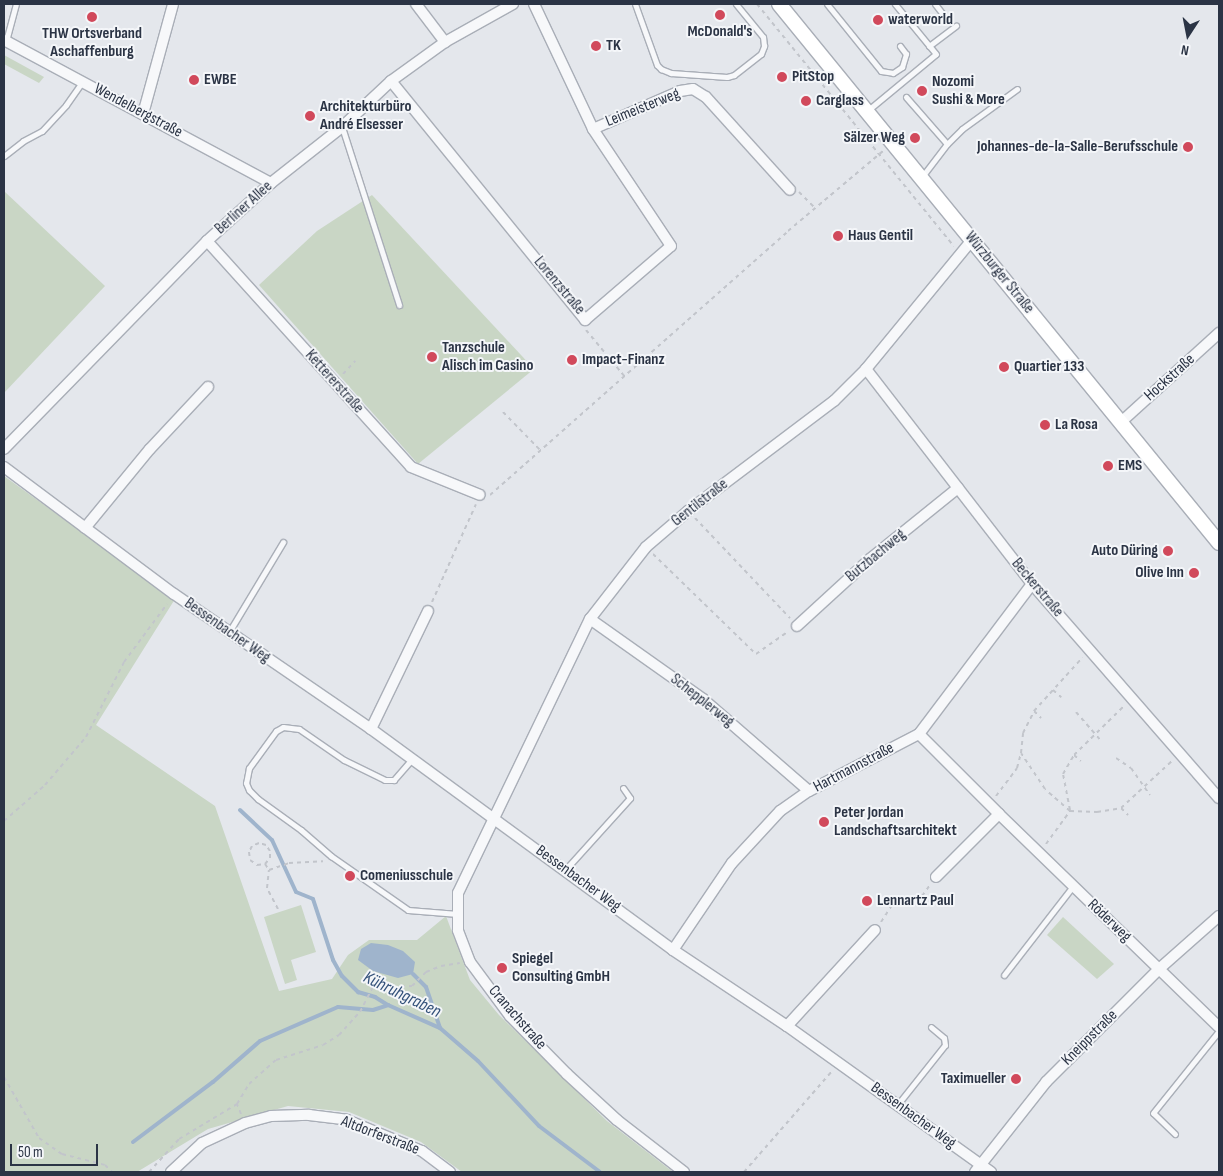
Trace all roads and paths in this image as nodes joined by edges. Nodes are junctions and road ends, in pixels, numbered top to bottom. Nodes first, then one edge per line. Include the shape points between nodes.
1 (16, 4) edge
2 (172, 4) edge
3 (416, 4) edge
4 (513, 4) edge
5 (534, 4) edge
6 (635, 4) edge
7 (736, 4) edge
8 (757, 4) edge
9 (779, 4) edge
10 (827, 4) edge
11 (895, 4) edge
12 (935, 4) edge
13 (942, 13) dead end
14 (956, 26) dead end
15 (5, 41) edge
16 (445, 42) junction
17 (900, 46) dead end
18 (929, 46) junction
19 (82, 81) junction
20 (391, 81) junction
21 (1017, 89) dead end
22 (906, 97) dead end
23 (867, 112) junction
24 (143, 114) junction
25 (342, 127) junction
26 (593, 129) junction
27 (946, 144) junction
28 (4, 156) edge
29 (875, 158) dead end
30 (921, 178) junction
31 (271, 183) junction
32 (790, 190) joint
33 (816, 208) junction
34 (972, 240) junction
35 (207, 242) junction
36 (960, 254) junction
37 (399, 304) dead end
38 (584, 320) junction
39 (1219, 333) edge
40 (355, 361) dead end
41 (866, 369) junction
42 (345, 371) dead end
43 (625, 377) junction
44 (208, 387) dead end
45 (503, 412) dead end
46 (1120, 423) junction
47 (4, 448) edge
48 (541, 451) junction
49 (4, 467) edge
50 (958, 488) junction
51 (480, 495) junction
52 (688, 511) junction
53 (85, 528) junction
54 (283, 542) dead end
55 (1219, 543) edge
56 (646, 547) junction
57 (1032, 584) junction
58 (174, 594) junction
59 (428, 611) joint
60 (788, 615) dead end
61 (590, 619) junction
62 (797, 626) joint
63 (229, 632) junction
64 (1090, 650) junction
65 (1054, 690) junction
66 (1061, 697) dead end
67 (1132, 698) junction
68 (1034, 711) junction
69 (1076, 712) dead end
70 (1041, 718) dead end
71 (371, 729) junction
72 (919, 734) junction
73 (1095, 734) junction
74 (1101, 741) dead end
75 (1021, 753) junction
76 (1074, 754) junction
77 (1181, 754) junction
78 (1116, 758) dead end
79 (412, 759) junction
80 (1081, 761) dead end
81 (623, 788) dead end
82 (1144, 788) junction
83 (809, 791) junction
84 (1150, 795) dead end
85 (1219, 798) edge
86 (990, 805) junction
87 (1121, 808) junction
88 (1070, 811) junction
89 (999, 814) junction
90 (1128, 815) dead end
91 (495, 818) junction
92 (4, 821) edge
93 (1039, 854) junction
94 (332, 856) junction
95 (265, 864) junction
96 (269, 870) junction
97 (564, 870) junction
98 (936, 877) joint
99 (1073, 886) junction
100 (278, 909) dead end
101 (458, 914) junction
102 (1219, 916) edge
103 (875, 930) joint
104 (673, 950) junction
105 (470, 962) junction
106 (1159, 969) junction
107 (1004, 975) dead end
108 (786, 1026) junction
109 (931, 1027) dead end
110 (1219, 1027) edge
111 (1219, 1031) edge
112 (839, 1063) junction
113 (4, 1077) edge
114 (237, 1104) junction
115 (898, 1104) junction
116 (245, 1123) junction
117 (1175, 1134) dead end
118 (978, 1169) edge
119 (112, 1172) edge
120 (149, 1172) edge
121 (171, 1172) edge
122 (450, 1172) edge
123 (684, 1172) edge
124 (744, 1172) edge
125 (991, 1172) edge

1 - 15 lane
2 - 24 street
3 - 16 street
4 - 16 street, Berliner Allee
5 - 26 street, Leimeisterweg
6 - 7 lane via 661,69 671,73 727,77 761,54 764,46 763,37
8 - 36 path
9 - 23 main road, Würzburger Straße
10 - 17 lane via 881,71 893,73 902,67 906,54
11 - 18 lane
12 - 13 lane
14 - 18 lane
15 - 19 street, Wendelbergstraße
16 - 20 street, Berliner Allee
18 - 23 lane via 936,54
19 - 24 street, Wendelbergstraße
19 - 28 lane via 42,131 22,141
20 - 25 street, Berliner Allee
20 - 38 street, Lorenzstraße
21 - 27 lane
22 - 27 lane
23 - 30 main road, Würzburger Straße
24 - 31 street, Wendelbergstraße
25 - 31 street, Berliner Allee
25 - 37 lane
26 - 32 street, Leimeisterweg via 680,91 693,90 706,97
26 - 38 street, Lorenzstraße via 671,246
27 - 30 lane
29 - 33 path
30 - 34 main road, Würzburger Straße
31 - 35 street, Berliner Allee
32 - 33 path via 802,193
33 - 43 path
34 - 36 street, Gentilstraße
34 - 46 main road, Würzburger Straße
35 - 47 street, Berliner Allee
35 - 51 street, Kettererstraße via 411,467
36 - 41 street, Gentilstraße
38 - 43 path via 587,331
39 - 46 street, Hockstraße
40 - 42 path
41 - 50 street, Beckerstraße
41 - 52 street, Gentilstraße via 834,401
43 - 48 path
44 - 53 street via 150,449
45 - 48 path
46 - 55 main road, Würzburger Straße
48 - 51 path via 492,495
49 - 53 street, Bessenbacher Weg
50 - 57 street, Beckerstraße
50 - 62 street, Butzbachweg via 870,559
51 - 59 path
52 - 56 street, Gentilstraße
52 - 60 path
53 - 58 street, Bessenbacher Weg
54 - 63 lane
56 - 61 street, Gentilstraße
56 - 62 path via 756,654
57 - 64 street, Beckerstraße
57 - 72 street, Hartmannstraße
58 - 63 street, Bessenbacher Weg
58 - 92 path via 124,662 86,738 45,785
59 - 71 street
61 - 83 street, Schepplerweg via 703,699
61 - 91 street, Gentilstraße
63 - 71 street, Bessenbacher Weg
64 - 65 path
64 - 67 street, Beckerstraße
65 - 66 path
65 - 68 path
67 - 73 path
67 - 77 street, Beckerstraße
68 - 70 path
68 - 75 path via 1022,733
69 - 73 path
71 - 79 street, Bessenbacher Weg
72 - 83 street, Hartmannstraße
72 - 86 street, Röderweg
73 - 74 path
73 - 76 path
75 - 86 path via 1017,768
75 - 88 path via 1045,789
76 - 80 path
76 - 88 path via 1062,774
77 - 82 path
77 - 85 street, Beckerstraße
78 - 82 path via 1132,768
79 - 91 street, Bessenbacher Weg
79 - 94 lane via 394,780 386,780 344,760 299,729 283,727 276,731 246,776 249,790
81 - 97 lane via 630,798
82 - 84 path
82 - 87 path
83 - 104 street, Hartmannstraße via 780,811 732,863
86 - 89 street, Röderweg
87 - 88 path via 1097,812
87 - 90 path
88 - 93 path
89 - 93 street, Röderweg
89 - 98 street
91 - 97 street, Bessenbacher Weg
91 - 101 street, Cranachstraße via 458,894
93 - 99 street, Röderweg
94 - 96 path via 321,863 289,863
94 - 101 lane via 408,910
95 - 95 path via 257,865 250,860 252,846 266,845 270,858
95 - 96 path
96 - 100 path via 267,888
97 - 104 street, Bessenbacher Weg
98 - 103 path via 922,896 892,905
99 - 106 street, Röderweg
99 - 107 lane
101 - 105 street, Cranachstraße via 458,930
102 - 106 street, Kneippstraße
103 - 108 street
104 - 108 street, Bessenbacher Weg
105 - 114 path via 441,966 426,972 412,986 374,983 360,1012 338,1035 323,1045 276,1060 249,1084
105 - 123 street, Cranachstraße via 510,1016 567,1074 617,1120
106 - 110 street, Röderweg
106 - 118 street, Kneippstraße via 1046,1082
108 - 112 street, Bessenbacher Weg
109 - 115 lane via 944,1038 945,1045
111 - 117 lane via 1153,1113
112 - 115 street, Bessenbacher Weg
112 - 124 path
113 - 119 path via 39,1138 62,1154 105,1165
114 - 116 path
114 - 120 path via 179,1139
115 - 118 street, Bessenbacher Weg
116 - 121 street, Altdorferstraße via 202,1143
116 - 122 street, Altdorferstraße via 272,1116 309,1115 347,1120 422,1151
118 - 125 street, Bessenbacher Weg

